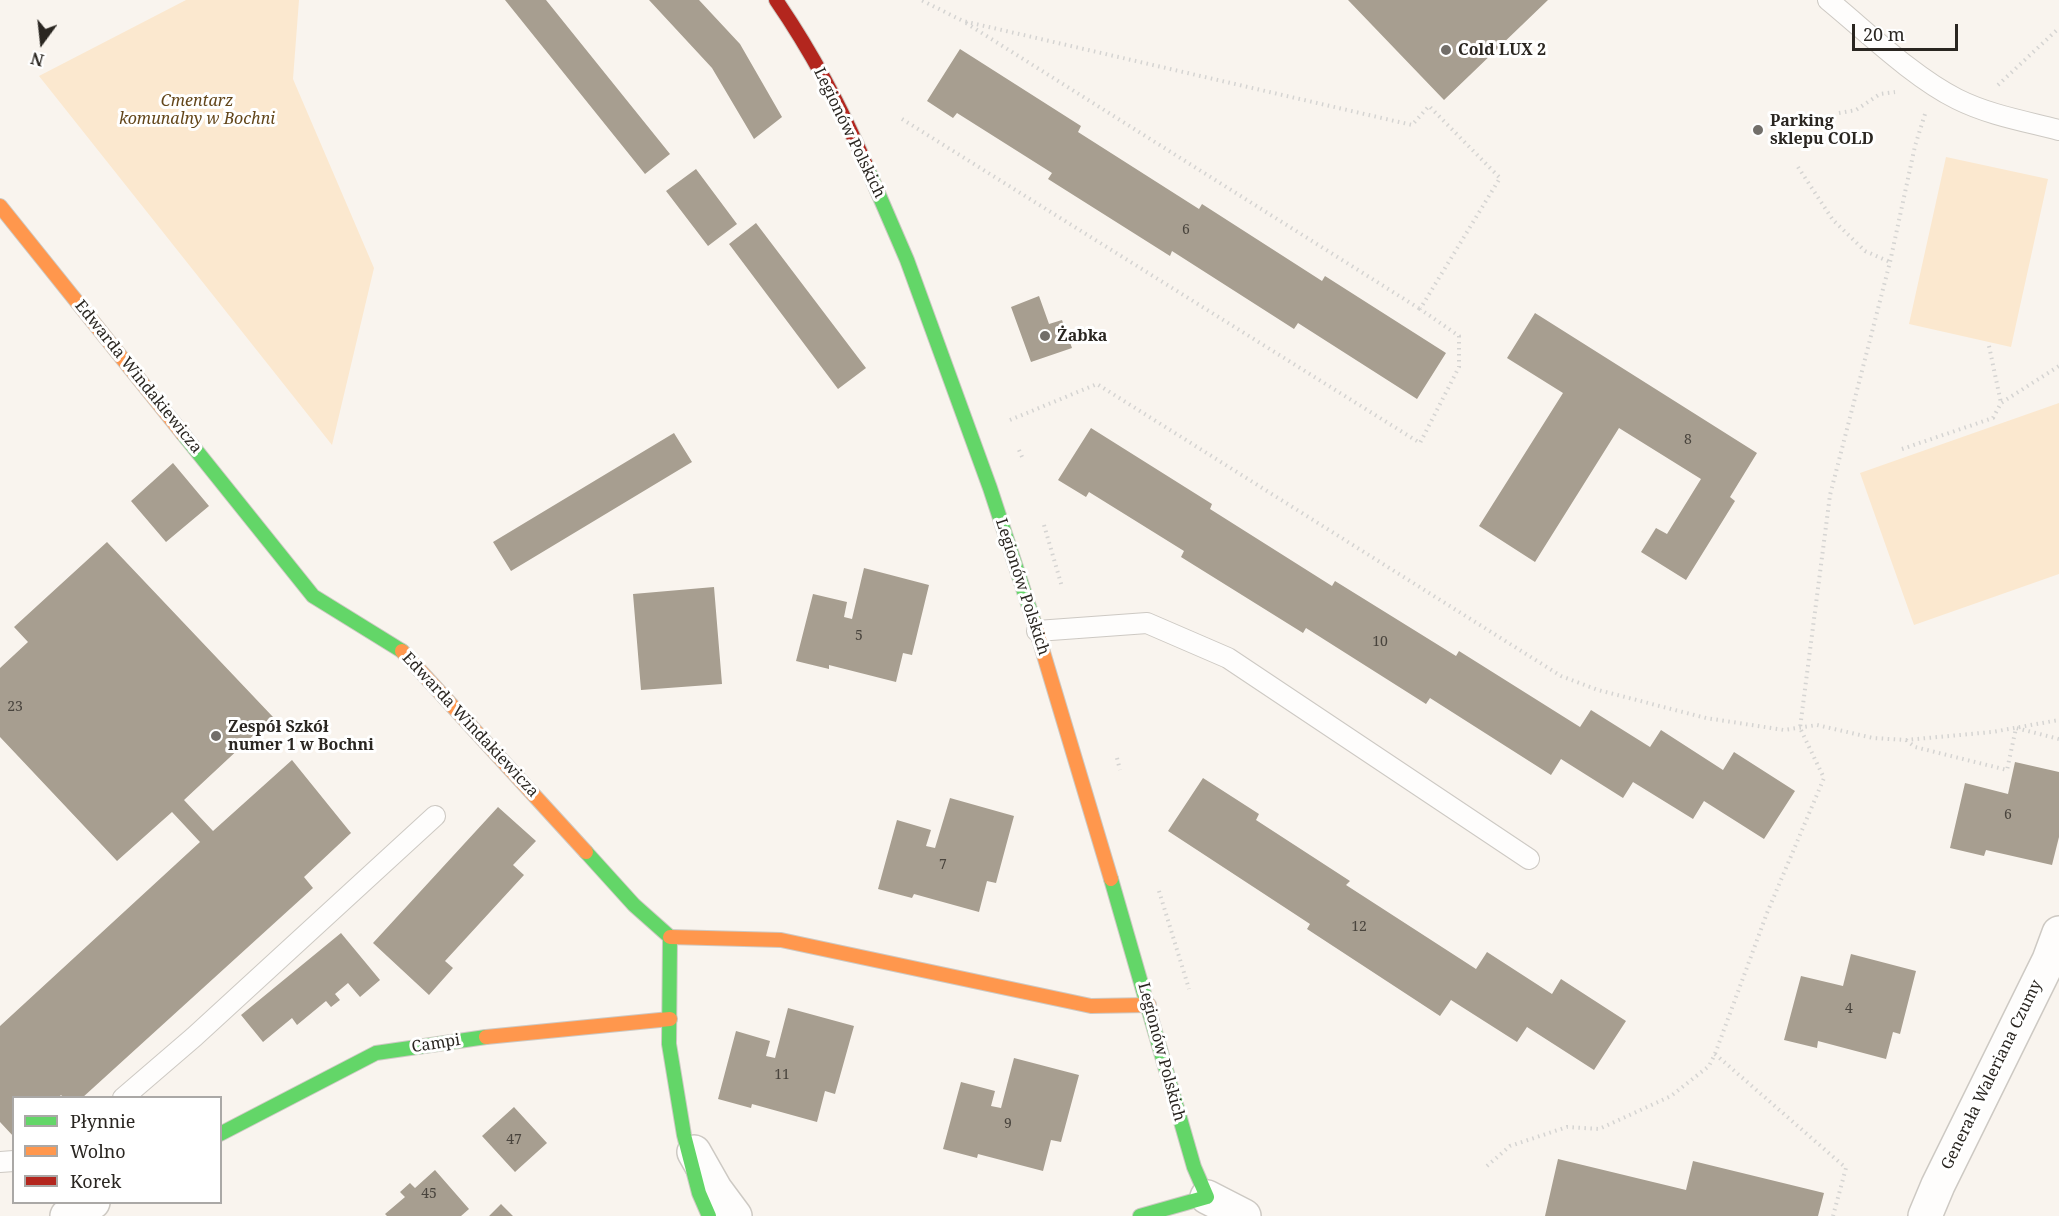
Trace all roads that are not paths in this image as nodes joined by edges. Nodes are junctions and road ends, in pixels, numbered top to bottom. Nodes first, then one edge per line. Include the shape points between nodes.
1 (776, 0) edge
2 (1828, 0) edge
3 (2059, 130) edge
4 (0, 206) edge
5 (1037, 631) junction
6 (435, 816) dead end
7 (1529, 859) dead end
8 (2059, 933) edge
9 (670, 937) junction
10 (1149, 1005) junction
11 (670, 1019) junction
12 (125, 1096) edge
13 (222, 1133) edge
14 (684, 1135) junction
15 (1207, 1197) junction
16 (91, 1204) edge
17 (67, 1216) edge
18 (709, 1216) edge
19 (735, 1216) edge
20 (1140, 1216) edge
21 (1244, 1216) edge
22 (1924, 1216) edge

1 - 5 street, Legionów Polskich via 802,38 854,138 907,260
2 - 3 lane via 1926,81 1956,99 1992,114
4 - 9 street, Edwarda Windakiewicza via 313,596 401,650 634,905
5 - 7 lane via 1147,623 1228,658
5 - 10 street, Legionów Polskich
6 - 12 lane
8 - 22 street, Generała Waleriana Czumy
9 - 10 street via 781,940 1091,1006
9 - 11 street
10 - 15 street, Legionów Polskich via 1194,1167
11 - 13 street, Campi via 508,1034 376,1053
11 - 14 street via 669,1044
14 - 18 street
14 - 19 street
15 - 20 street
15 - 21 street
16 - 17 street

